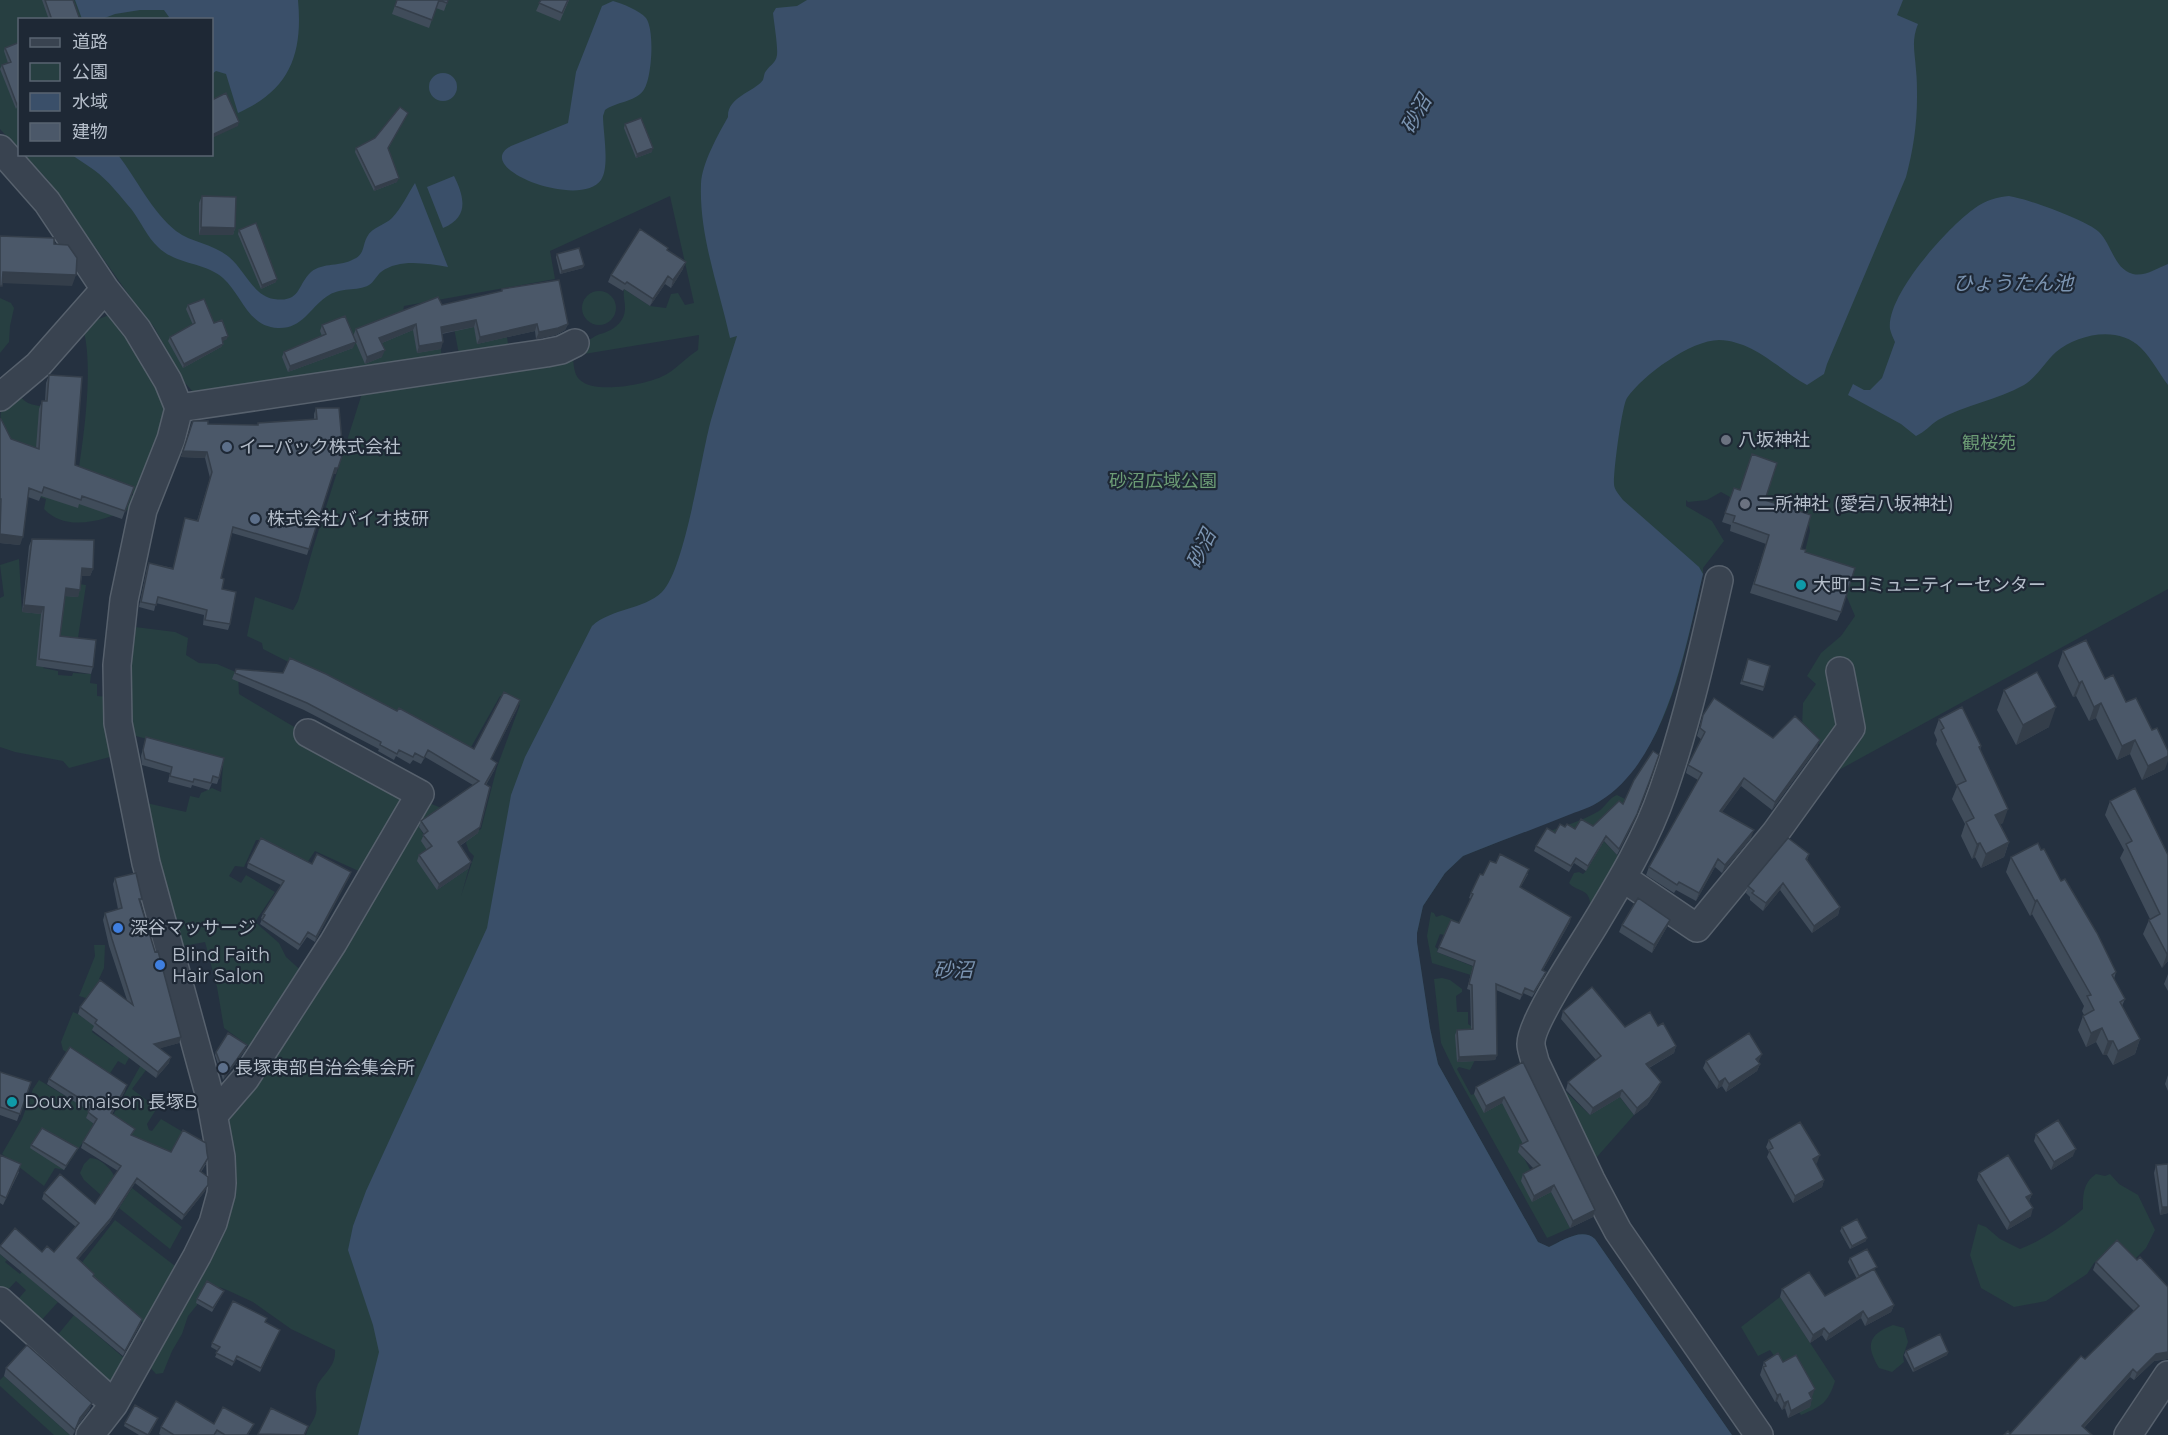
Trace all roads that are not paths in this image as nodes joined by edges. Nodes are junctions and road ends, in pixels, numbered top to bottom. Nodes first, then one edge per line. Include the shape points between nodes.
1 (0, 149) edge
2 (105, 289) junction
3 (575, 343) dead end
4 (0, 397) edge
5 (179, 408) junction
6 (1719, 580) dead end
7 (1840, 671) dead end
8 (308, 733) dead end
9 (1623, 878) junction
10 (214, 1115) junction
11 (0, 1301) edge
12 (2168, 1375) edge
13 (114, 1404) junction
14 (90, 1435) edge
15 (1759, 1435) edge
16 (2128, 1435) edge

1 - 2 street via 42,195
2 - 4 street via 38,365
2 - 5 street via 137,329 173,390
3 - 5 street via 546,353
5 - 10 street via 171,440 143,510 124,600 117,665 118,723 146,863
6 - 9 street via 1663,791
7 - 9 street via 1851,728 1776,832 1696,928
8 - 10 street via 420,794 327,952 245,1079
9 - 15 street via 1538,1021 1531,1044 1535,1062 1618,1231
10 - 13 street via 223,1171 213,1223
11 - 13 street
12 - 16 street
13 - 14 street

